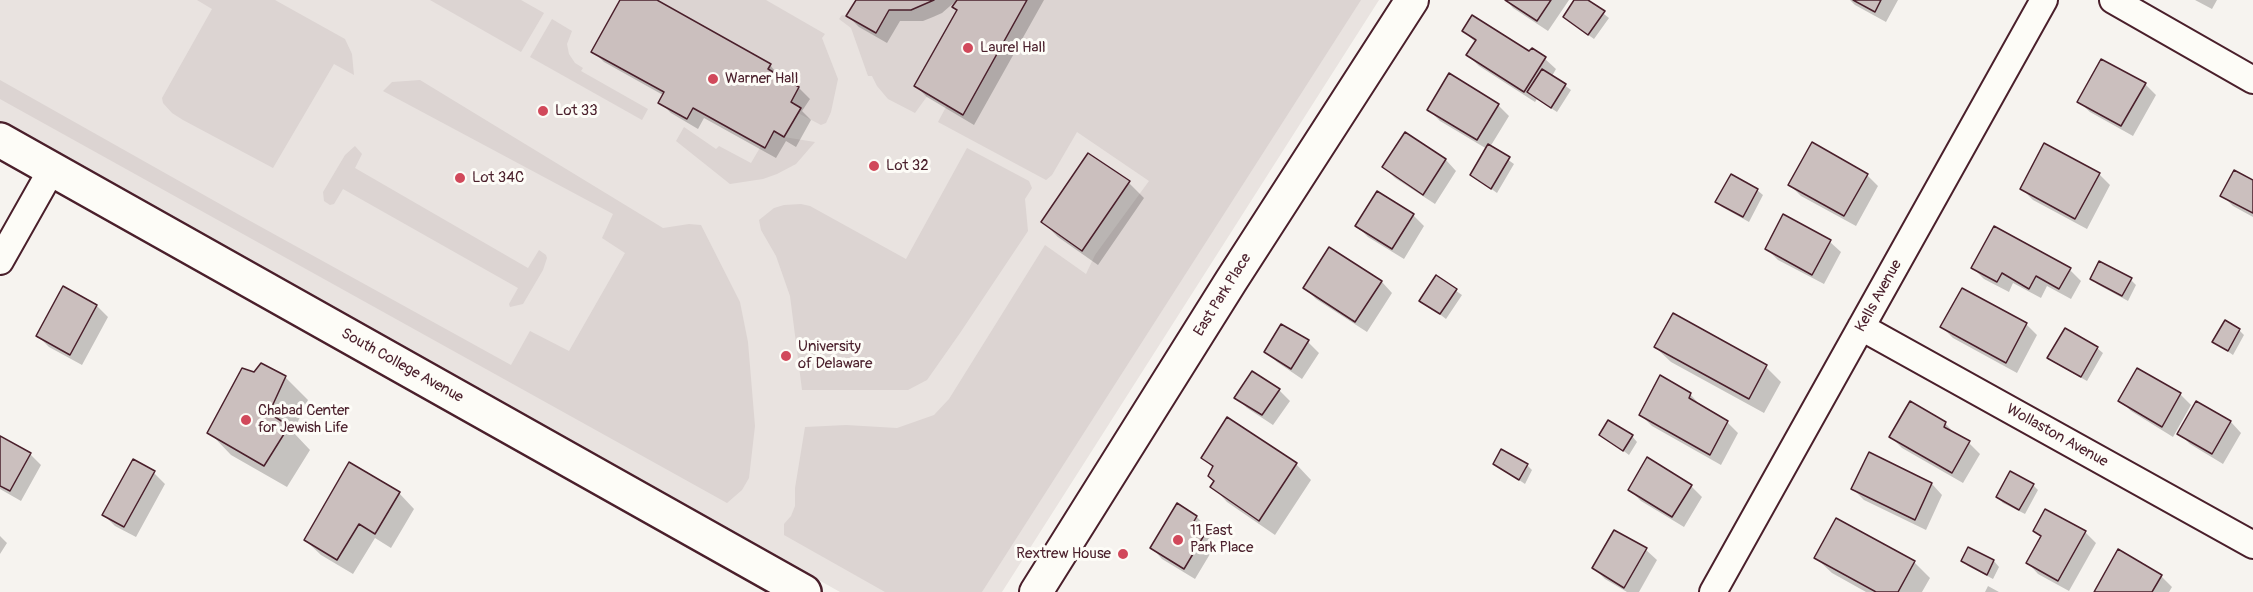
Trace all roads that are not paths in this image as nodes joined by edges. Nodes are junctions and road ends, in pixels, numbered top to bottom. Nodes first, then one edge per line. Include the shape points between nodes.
1 (1412, 0) edge
2 (2044, 0) edge
3 (2113, 0) edge
4 (2253, 80) edge
5 (0, 140) edge
6 (51, 169) junction
7 (0, 261) edge
8 (1862, 327) junction
9 (2253, 545) edge
10 (804, 592) edge
11 (1036, 592) edge
12 (1713, 592) edge

1 - 11 street, East Park Place
2 - 8 street, Kells Avenue
3 - 4 street
5 - 6 main road, South College Avenue
6 - 7 street
6 - 10 main road, South College Avenue
8 - 9 street, Wollaston Avenue
8 - 12 street, Kells Avenue

